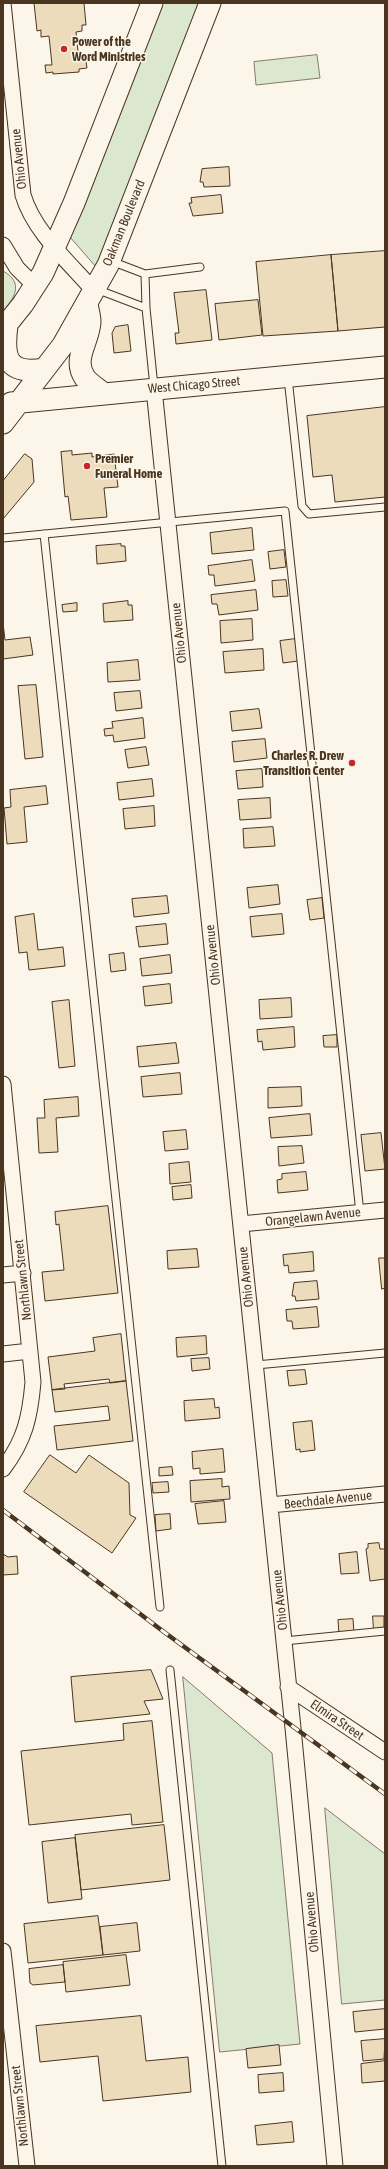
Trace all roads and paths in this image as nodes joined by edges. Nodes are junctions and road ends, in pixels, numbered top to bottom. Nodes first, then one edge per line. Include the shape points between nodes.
1 (3, 3) edge
2 (152, 3) edge
3 (210, 3) edge
4 (55, 246) junction
5 (3, 247) edge
6 (110, 260) junction
7 (200, 267) dead end
8 (145, 274) junction
9 (35, 286) junction
10 (92, 295) junction
11 (146, 308) junction
12 (5, 327) edge
13 (385, 367) edge
14 (44, 368) junction
15 (288, 376) junction
16 (154, 389) junction
17 (104, 394) junction
18 (11, 403) edge
19 (3, 423) edge
20 (385, 507) edge
21 (168, 522) junction
22 (44, 534) junction
23 (3, 538) edge
24 (3, 1084) edge
25 (385, 1210) edge
26 (360, 1213) junction
27 (241, 1224) junction
28 (23, 1273) junction
29 (3, 1275) edge
30 (30, 1351) junction
31 (385, 1353) edge
32 (3, 1354) edge
33 (256, 1365) junction
34 (4, 1466) edge
35 (385, 1494) edge
36 (270, 1505) junction
37 (160, 1606) dead end
38 (385, 1631) edge
39 (284, 1641) junction
40 (170, 1670) dead end
41 (288, 1687) junction
42 (385, 1752) edge
43 (3, 1951) edge
44 (7, 2022) edge
45 (27, 2166) edge
46 (222, 2166) edge
47 (335, 2166) edge

1 - 4 street, Ohio Avenue via 22,195 33,220
2 - 4 street
3 - 6 street, Oakman Boulevard
4 - 9 street
4 - 10 street, Ohio Avenue
5 - 9 street via 17,268
6 - 8 lane
6 - 10 street, Oakman Boulevard
7 - 8 lane
8 - 11 lane
9 - 12 street
10 - 11 lane
10 - 14 street, Oakman Boulevard via 63,345
10 - 17 street via 88,335 80,358 80,369 86,379
11 - 16 lane
12 - 14 street via 5,354 13,366 30,371
13 - 15 street, West Chicago Street
14 - 18 street, Oakman Boulevard
15 - 16 street, West Chicago Street
15 - 20 lane via 302,506 309,514
16 - 17 street, West Chicago Street
16 - 21 street, Ohio Avenue
17 - 18 street, West Chicago Street
18 - 19 street, Oakman Boulevard
21 - 22 lane
21 - 26 lane via 285,511
21 - 27 street, Ohio Avenue
22 - 23 lane
22 - 37 lane
24 - 28 street, Northlawn Street
25 - 26 street, Orangelawn Avenue
26 - 27 street, Orangelawn Avenue
27 - 33 street, Ohio Avenue
28 - 29 street
28 - 30 street, Northlawn Street
30 - 32 street
30 - 34 street, Northlawn Street via 33,1382 31,1411 16,1453
31 - 33 lane
33 - 36 street, Ohio Avenue
35 - 36 street, Beechdale Avenue
36 - 39 street, Ohio Avenue
38 - 39 lane
39 - 41 street, Ohio Avenue
40 - 46 lane
41 - 42 street, Elmira Street
41 - 47 street, Ohio Avenue
43 - 44 street, Northlawn Street
44 - 45 street, Northlawn Street

